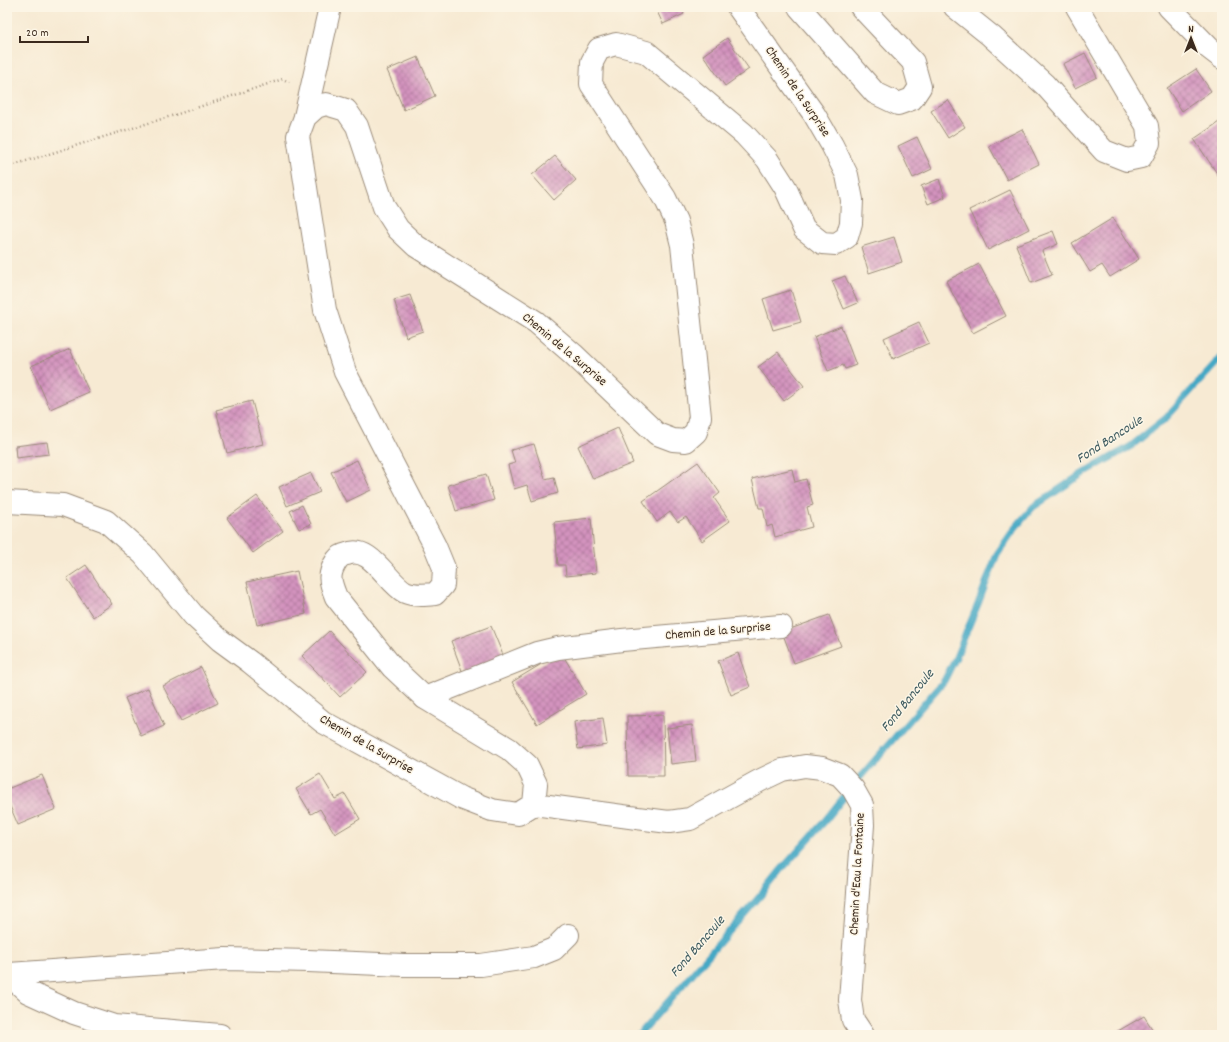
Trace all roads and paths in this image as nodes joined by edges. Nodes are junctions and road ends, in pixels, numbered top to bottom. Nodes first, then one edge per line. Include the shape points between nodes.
1 (330, 7) edge
2 (738, 7) edge
3 (799, 7) edge
4 (861, 7) edge
5 (955, 7) edge
6 (1077, 7) edge
7 (1169, 7) edge
8 (1222, 58) edge
9 (310, 95) junction
10 (305, 117) junction
11 (7, 167) edge
12 (7, 502) edge
13 (781, 626) dead end
14 (425, 698) junction
15 (534, 804) junction
16 (568, 935) dead end
17 (8, 974) edge
18 (178, 1033) edge
19 (220, 1035) edge
20 (863, 1035) edge

1 - 9 main road
2 - 10 main road, Chemin de la Surprise via 814,114 848,175 852,200 851,223 848,236 836,244 822,243 804,229 785,187 767,159 744,134 646,52 616,44 599,49 592,62 591,84 665,198 676,221 682,245 700,417 696,432 686,441 673,440 657,434 536,322 416,246 398,229 384,207 357,126 346,110 326,104 316,107
3 - 4 main road via 875,93 898,104 912,99 920,87 913,62
5 - 6 main road via 1045,85 1104,151 1127,160 1142,157 1149,143 1147,126
7 - 8 main road
9 - 10 main road
9 - 11 path via 283,79
10 - 14 main road via 298,136 325,310 345,372 444,568 443,585 435,594 419,595 405,592 363,554 351,552 339,557 331,570 331,584 336,597 392,667
12 - 15 main road, Chemin de la Surprise via 63,506 106,521 143,554 194,616 220,640 323,722 461,798 492,810 518,814
13 - 14 main road, Chemin de la Surprise via 558,648 537,653
14 - 15 main road via 509,749 527,765 536,784
15 - 20 main road, Chemin d'Eau la Fontaine via 669,822 690,819 782,770 805,766 822,768 840,775 854,789 862,805 863,825 850,1000 854,1020
16 - 17 main road via 554,949 534,957 481,965 225,959
17 - 18 main road via 28,992 74,1013 114,1026
18 - 19 main road

